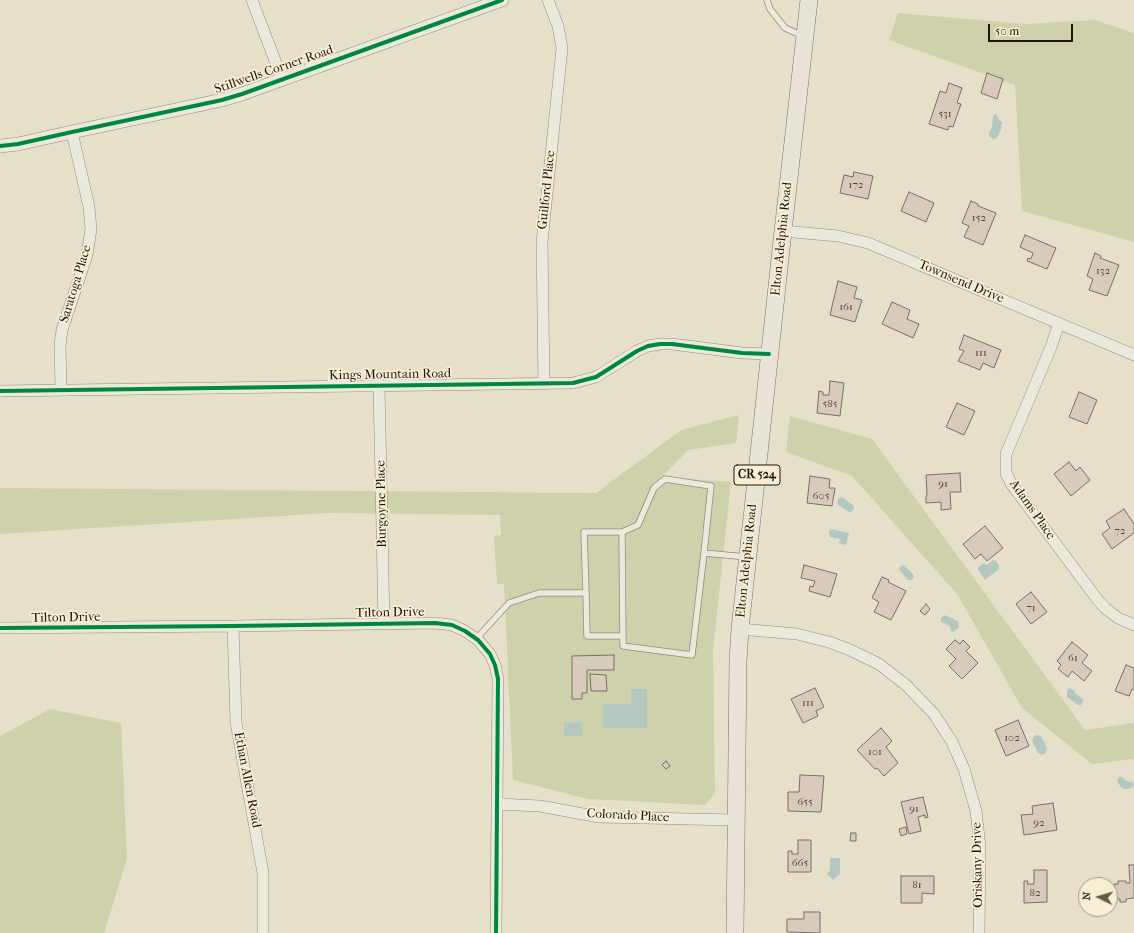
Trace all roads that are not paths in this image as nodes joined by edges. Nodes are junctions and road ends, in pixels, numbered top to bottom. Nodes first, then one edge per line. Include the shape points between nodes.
1 (252, 0) edge
2 (502, 0) edge
3 (548, 0) edge
4 (767, 0) edge
5 (809, 0) edge
6 (806, 37) junction
7 (282, 80) junction
8 (72, 132) junction
9 (0, 146) edge
10 (783, 231) junction
11 (1059, 323) junction
12 (769, 354) junction
13 (1134, 355) edge
14 (544, 384) junction
15 (380, 385) junction
16 (61, 390) junction
17 (0, 391) edge
18 (622, 532) junction
19 (704, 553) junction
20 (748, 557) junction
21 (586, 593) junction
22 (384, 623) junction
23 (1134, 625) edge
24 (232, 626) junction
25 (0, 628) edge
26 (740, 630) junction
27 (623, 636) junction
28 (476, 639) junction
29 (497, 804) junction
30 (736, 820) junction
31 (263, 933) edge
32 (496, 933) edge
33 (735, 933) edge
34 (979, 933) edge

1 - 7 street
2 - 7 street, Stillwells Corner Road
3 - 14 street, Guilford Place via 558,26 562,48 542,242
4 - 6 lane via 770,9 785,28
5 - 6 main road, Elton Adelphia Road / CR 524
6 - 10 main road, Elton Adelphia Road / CR 524
7 - 8 street, Stillwells Corner Road via 222,100
8 - 9 street, Stillwells Corner Road
8 - 16 street, Saratoga Place via 89,207 91,229 87,255 62,330
10 - 11 street, Townsend Drive via 838,236 868,243
10 - 12 main road, Elton Adelphia Road / CR 524
11 - 13 street, Townsend Drive
11 - 23 street, Adams Place via 1006,454 1006,473 1012,485 1097,599 1118,618
12 - 14 street, Kings Mountain Road via 660,344 637,351 596,377 581,382
12 - 20 main road, Elton Adelphia Road / CR 524
14 - 15 street, Kings Mountain Road
15 - 16 street, Kings Mountain Road
15 - 22 street, Burgoyne Place
16 - 17 street, Kings Mountain Road
18 - 19 lane via 638,525 654,488 665,479 711,486
18 - 21 lane via 584,532
18 - 27 lane
19 - 20 lane
19 - 27 lane via 692,655 624,646
20 - 26 main road, Elton Adelphia Road / CR 524
21 - 27 lane via 587,636
21 - 28 lane via 539,593 509,603
22 - 24 street, Tilton Drive
22 - 28 street, Tilton Drive via 444,624 465,631
24 - 25 street, Tilton Drive
24 - 31 street, Ethan Allen Road via 236,722 263,873
26 - 30 main road, Elton Adelphia Road / CR 524
26 - 34 street, Oriskany Drive via 797,634 848,649 878,664 893,675 934,714 952,742 964,770 976,811 980,847
28 - 29 street, Tilton Drive via 490,654 498,679
29 - 30 street, Colorado Place via 540,806 598,817
29 - 32 street, Tilton Drive
30 - 33 main road, Elton Adelphia Road / CR 524

